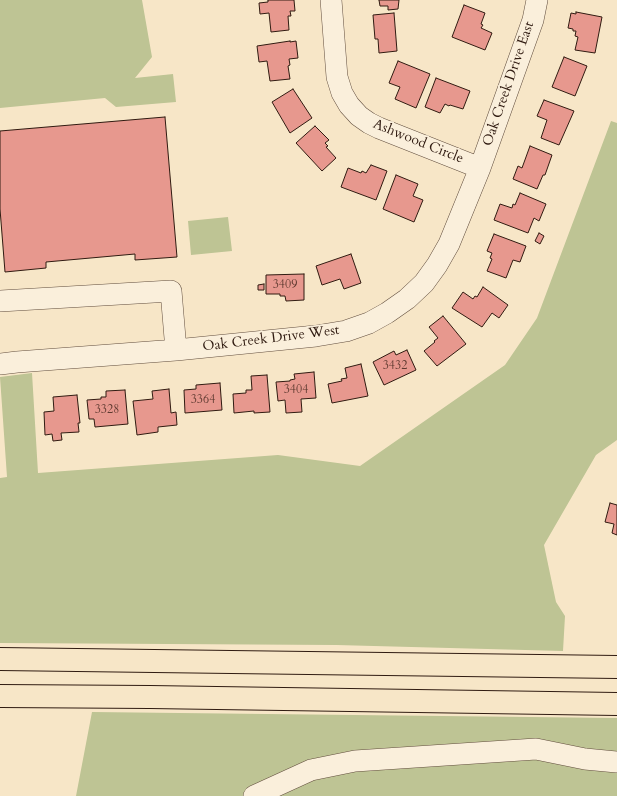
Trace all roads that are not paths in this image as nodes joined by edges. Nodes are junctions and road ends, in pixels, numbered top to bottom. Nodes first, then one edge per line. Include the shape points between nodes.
1 (331, 0) edge
2 (537, 0) edge
3 (480, 168) junction
4 (0, 301) edge
5 (176, 350) junction
6 (0, 364) edge
7 (0, 658) edge
8 (617, 667) edge
9 (0, 696) edge
10 (617, 704) edge
11 (617, 762) edge
12 (254, 796) edge

1 - 3 street, Ashwood Circle via 337,77 349,105 369,124
2 - 3 street, Oak Creek Drive East via 533,20
3 - 5 street, Oak Creek Drive West via 449,244 437,265 424,283 387,313 346,331
4 - 5 street via 171,291
5 - 6 street, Oak Creek Drive West
7 - 8 highway
9 - 10 highway
11 - 12 street via 585,759 536,749 355,761 311,770

